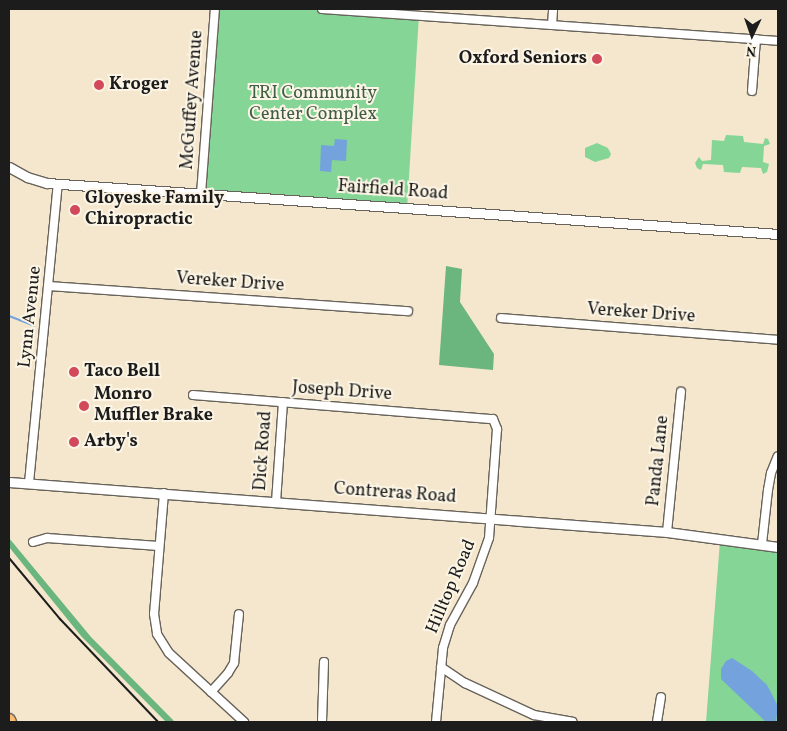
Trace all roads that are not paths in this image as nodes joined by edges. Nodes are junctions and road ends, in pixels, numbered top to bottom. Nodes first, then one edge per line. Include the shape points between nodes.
1 (214, 9) edge
2 (322, 9) edge
3 (334, 9) edge
4 (553, 9) edge
5 (439, 13) edge
6 (552, 25) junction
7 (756, 39) junction
8 (778, 41) edge
9 (752, 91) dead end
10 (9, 167) edge
11 (58, 184) junction
12 (201, 194) junction
13 (778, 234) edge
14 (49, 286) junction
15 (408, 311) dead end
16 (501, 318) dead end
17 (778, 340) edge
18 (681, 392) dead end
19 (193, 395) dead end
20 (282, 402) junction
21 (488, 418) joint
22 (778, 456) edge
23 (9, 482) edge
24 (29, 483) junction
25 (164, 493) junction
26 (276, 502) junction
27 (490, 518) junction
28 (667, 532) junction
29 (33, 542) dead end
30 (762, 544) junction
31 (159, 546) junction
32 (778, 547) edge
33 (239, 614) dead end
34 (324, 662) dead end
35 (441, 667) junction
36 (212, 692) junction
37 (661, 697) dead end
38 (244, 722) edge
39 (322, 722) edge
40 (436, 722) edge
41 (572, 722) edge
42 (657, 722) edge

1 - 12 street, McGuffey Avenue
2 - 3 street
3 - 5 street
4 - 6 street
5 - 6 street
6 - 7 street
7 - 8 street
7 - 9 street
10 - 11 street, Fairfield Road via 34,180
11 - 12 street, Fairfield Road
11 - 14 street, Lynn Avenue
12 - 13 street, Fairfield Road
14 - 15 street, Vereker Drive
14 - 24 street, Lynn Avenue
16 - 17 street, Vereker Drive
18 - 28 street, Panda Lane
19 - 20 street, Joseph Drive
20 - 21 street, Joseph Drive
20 - 26 street, Dick Road
21 - 27 street, Hilltop Road via 493,419 497,428
22 - 30 street via 771,473
23 - 24 street, Contreras Road
24 - 25 street, Contreras Road
25 - 26 street, Contreras Road
25 - 31 street
26 - 27 street, Contreras Road
27 - 28 street, Contreras Road
27 - 35 street, Hilltop Road via 487,545 473,583 450,625
28 - 30 street, Contreras Road
29 - 31 street via 47,538
30 - 32 street, Contreras Road
31 - 36 street via 154,614 157,634 169,652
33 - 36 street via 234,664
34 - 39 street
35 - 40 street, Hilltop Road
35 - 41 street via 465,684 534,715
36 - 38 street
37 - 42 street

